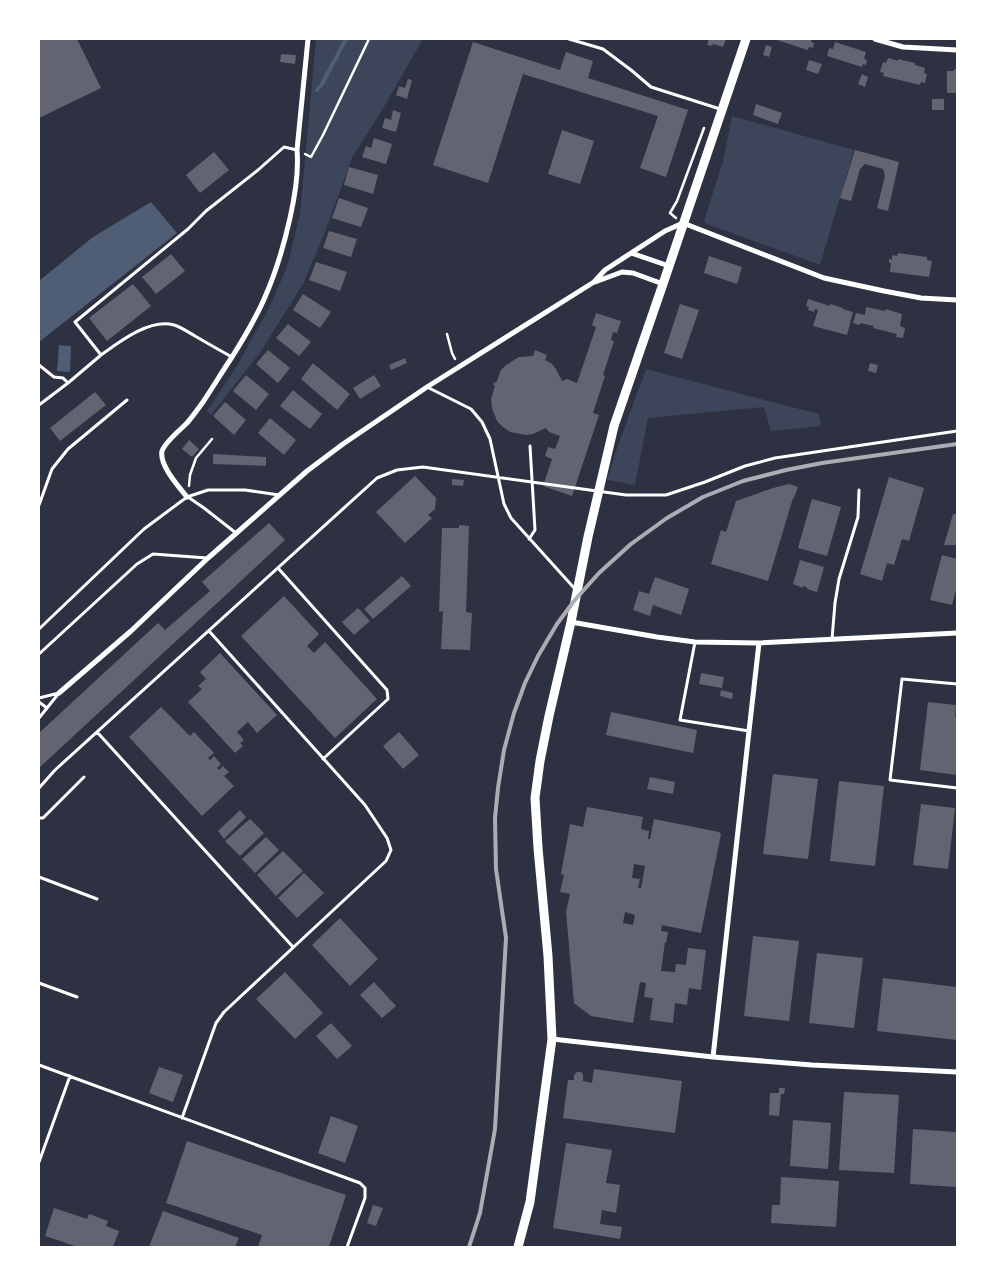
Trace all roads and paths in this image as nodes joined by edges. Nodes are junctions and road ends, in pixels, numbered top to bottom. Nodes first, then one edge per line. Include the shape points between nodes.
1 (308, 39) edge
2 (369, 39) edge
3 (568, 39) edge
4 (746, 39) edge
5 (875, 39) edge
6 (957, 50) edge
7 (722, 109) junction
8 (297, 150) junction
9 (683, 223) junction
10 (632, 253) junction
11 (669, 266) junction
12 (594, 282) junction
13 (663, 284) junction
14 (957, 300) edge
15 (447, 334) dead end
16 (452, 353) dead end
17 (101, 355) junction
18 (232, 357) junction
19 (39, 365) edge
20 (68, 383) junction
21 (427, 387) junction
22 (127, 400) dead end
23 (39, 405) edge
24 (957, 431) edge
25 (212, 439) dead end
26 (530, 446) dead end
27 (190, 475) dead end
28 (859, 490) dead end
29 (279, 495) junction
30 (187, 497) junction
31 (39, 505) edge
32 (236, 533) junction
33 (529, 539) junction
34 (208, 558) junction
35 (278, 568) junction
36 (577, 591) junction
37 (571, 622) junction
38 (39, 629) edge
39 (209, 631) junction
40 (957, 633) edge
41 (832, 639) junction
42 (695, 642) junction
43 (760, 643) junction
44 (39, 654) edge
45 (957, 684) edge
46 (60, 693) junction
47 (39, 700) edge
48 (47, 708) junction
49 (39, 718) edge
50 (749, 731) junction
51 (97, 732) junction
52 (323, 759) junction
53 (84, 777) dead end
54 (39, 788) edge
55 (957, 788) edge
56 (39, 818) edge
57 (39, 877) edge
58 (97, 899) dead end
59 (293, 947) junction
60 (39, 983) edge
61 (77, 997) dead end
62 (552, 1039) junction
63 (713, 1057) junction
64 (39, 1065) edge
65 (957, 1072) edge
66 (70, 1076) junction
67 (182, 1118) junction
68 (39, 1162) edge
69 (347, 1247) edge
70 (518, 1247) edge

1 - 8 street
2 - 8 path via 311,157
3 - 7 lane via 603,49 651,87
4 - 7 main road
5 - 6 street via 903,48
7 - 9 main road
8 - 17 lane via 284,147 75,322
8 - 18 street via 294,202 286,237 265,298
9 - 10 street
9 - 11 main road
9 - 14 street via 824,278 884,292
10 - 11 street
10 - 12 street via 605,270
11 - 13 main road
12 - 13 street via 622,272
12 - 21 street
13 - 36 main road via 614,426
15 - 16 path
17 - 18 lane via 150,326 163,324 183,329
17 - 20 lane
18 - 30 street via 202,403 162,452 163,462
19 - 20 lane
20 - 23 lane
21 - 29 street via 342,444
21 - 33 lane via 471,409 482,422 490,439 504,504
22 - 31 lane via 68,449 52,469
24 - 35 lane via 775,458 666,495 626,495 423,467 397,470 377,478
25 - 27 path via 196,458
26 - 33 lane via 535,530
28 - 41 lane via 858,517 839,579
29 - 30 lane via 244,490 208,490
29 - 32 street
30 - 32 lane
30 - 38 lane via 144,529
32 - 34 street
33 - 36 lane
34 - 44 lane via 153,554 137,564
34 - 46 street
35 - 39 lane
35 - 52 lane via 388,690 388,699
36 - 37 main road
37 - 42 street
37 - 62 main road via 548,716 535,798
39 - 51 lane
39 - 52 lane
40 - 41 street
41 - 43 street
42 - 43 street
42 - 50 lane via 680,720
43 - 50 street
45 - 55 lane via 902,679 890,780
46 - 47 lane
46 - 48 lane
47 - 48 lane
48 - 49 lane
50 - 63 street
51 - 54 lane
51 - 59 lane
52 - 59 lane via 365,805 387,838 391,850 386,861
53 - 56 lane via 43,818
57 - 58 lane
59 - 67 lane via 216,1023
60 - 61 lane
62 - 63 street
62 - 70 main road via 530,1202
63 - 65 street
64 - 66 lane
66 - 67 lane
66 - 68 lane
67 - 69 lane via 360,1183 365,1188 365,1198

